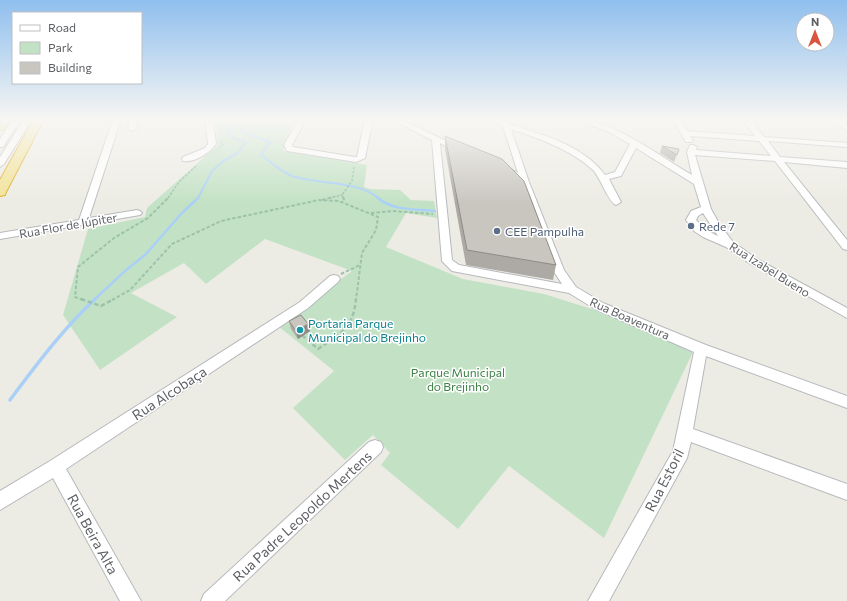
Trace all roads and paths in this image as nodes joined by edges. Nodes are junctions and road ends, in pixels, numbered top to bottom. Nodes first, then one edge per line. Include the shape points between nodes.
1 (14, 147) edge
2 (23, 147) edge
3 (108, 147) edge
4 (210, 147) edge
5 (220, 147) edge
6 (288, 147) edge
7 (361, 147) edge
8 (437, 147) edge
9 (456, 147) edge
10 (514, 147) edge
11 (563, 147) edge
12 (632, 147) edge
13 (639, 147) edge
14 (692, 147) edge
15 (769, 147) edge
16 (217, 149) dead end
17 (694, 151) junction
18 (471, 154) edge
19 (186, 159) dead end
20 (358, 159) junction
21 (779, 159) junction
22 (0, 164) edge
23 (197, 164) dead end
24 (847, 164) edge
25 (500, 167) edge
26 (603, 178) junction
27 (525, 182) junction
28 (697, 182) junction
29 (708, 189) junction
30 (0, 192) edge
31 (342, 195) junction
32 (319, 200) junction
33 (616, 202) dead end
34 (345, 203) junction
35 (706, 209) junction
36 (137, 213) dead end
37 (370, 214) junction
38 (433, 214) dead end
39 (83, 222) junction
40 (0, 236) edge
41 (729, 244) junction
42 (847, 247) edge
43 (360, 265) junction
44 (334, 278) joint
45 (572, 290) junction
46 (847, 314) edge
47 (299, 332) edge
48 (701, 349) junction
49 (847, 402) edge
50 (685, 433) junction
51 (375, 447) dead end
52 (56, 467) junction
53 (847, 492) edge
54 (0, 501) edge
55 (130, 601) edge
56 (211, 601) edge
57 (598, 601) edge

1 - 22 street
2 - 30 highway
3 - 39 street
4 - 19 street
5 - 16 path
6 - 20 street via 291,150
7 - 20 street
8 - 45 street via 447,261 450,265
9 - 18 street
10 - 27 street, Rua Boaventura
11 - 26 street via 580,156
12 - 26 street via 618,174
13 - 28 street
14 - 17 street, Rua Izabel Bueno
15 - 21 street
17 - 21 street
17 - 28 street, Rua Izabel Bueno
17 - 29 street, Rua Izabel Bueno
20 - 31 path via 352,180
21 - 24 street
21 - 42 street
23 - 32 path via 148,218 114,238 78,267 75,298 101,306 130,290 172,244 221,221
25 - 27 street
26 - 33 street
27 - 45 street, Rua Boaventura via 558,270
28 - 29 street
28 - 35 street, Rua Izabel Bueno
29 - 35 street, Rua Izabel Bueno
31 - 32 path
31 - 34 path
32 - 34 path
34 - 37 path
35 - 41 street, Rua Izabel Bueno
35 - 41 street via 692,215 690,220 695,228 703,234
36 - 39 street, Rua Flor de Júpiter
37 - 38 path via 393,211
37 - 43 path via 378,217 376,230 362,253
39 - 40 street, Rua Flor de Júpiter
41 - 46 street, Rua Izabel Bueno via 753,261
43 - 44 path
43 - 47 path via 355,310 346,330 318,348
44 - 52 street, Rua Alcobaça via 304,305
45 - 48 street, Rua Boaventura via 599,306
48 - 49 street, Rua Boaventura
48 - 50 street, Rua Estoril
50 - 53 street
50 - 57 street, Rua Estoril via 681,454
51 - 56 street, Rua Padre Leopoldo Mertens
52 - 54 street, Rua Alcobaça
52 - 55 street, Rua Beira Alta

